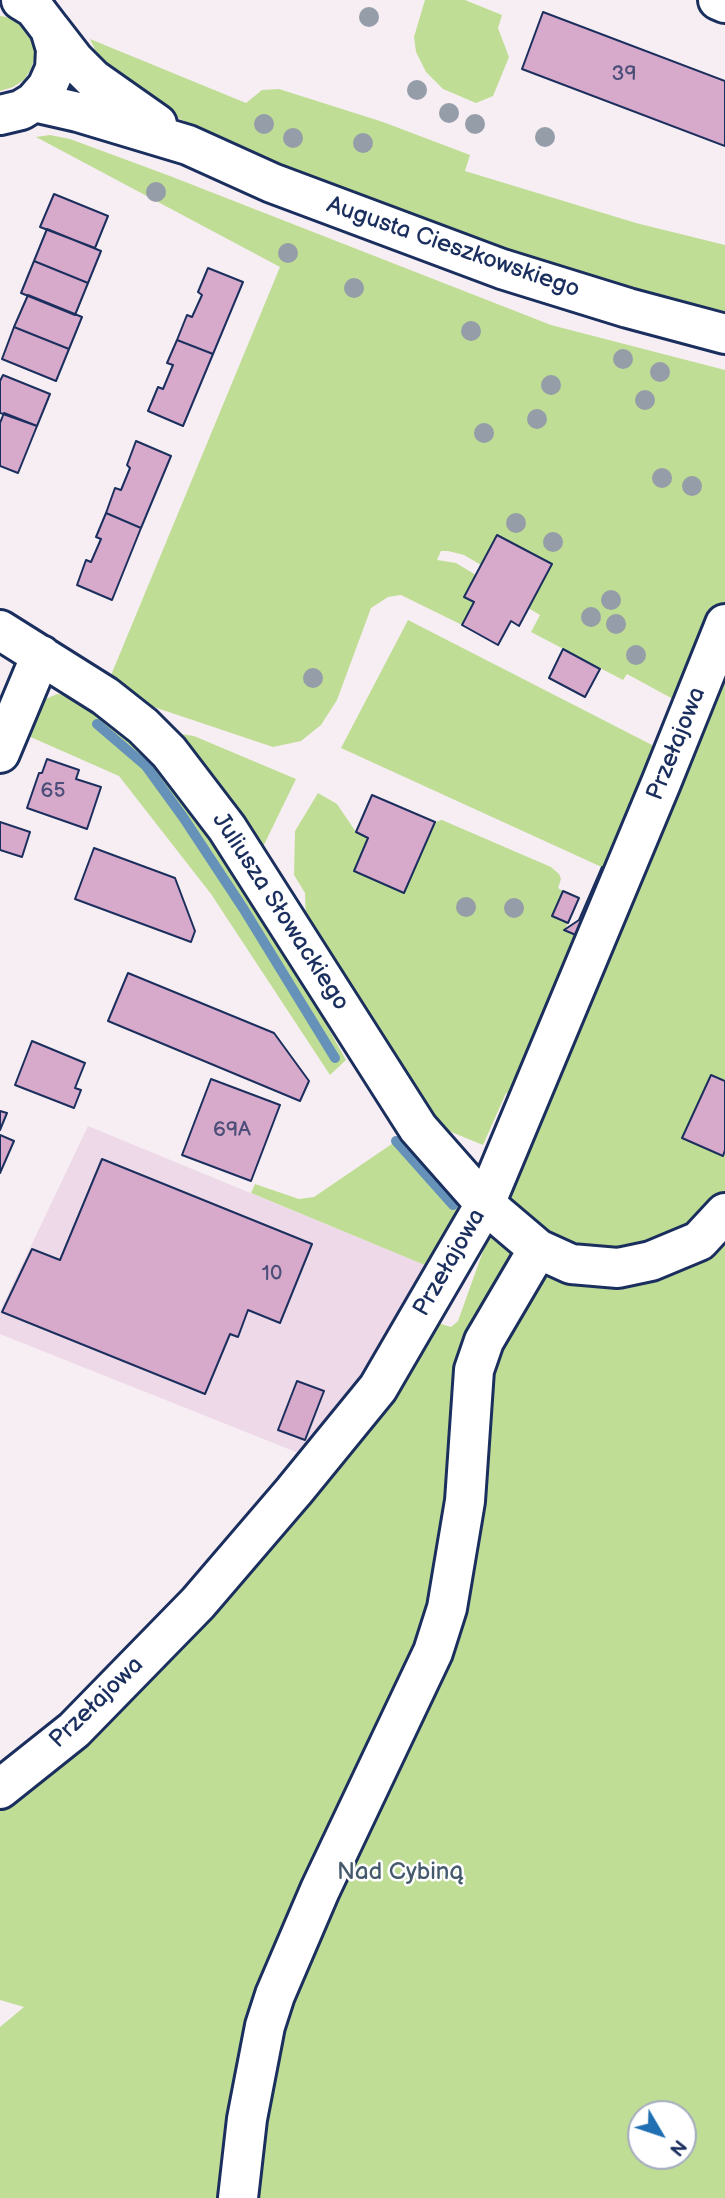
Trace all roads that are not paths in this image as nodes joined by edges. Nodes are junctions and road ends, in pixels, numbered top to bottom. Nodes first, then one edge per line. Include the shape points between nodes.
1 (718, 0) edge
2 (725, 3) edge
3 (33, 9) edge
4 (10, 114) edge
5 (188, 145) junction
6 (725, 334) edge
7 (725, 624) edge
8 (0, 630) edge
9 (40, 655) junction
10 (0, 753) edge
11 (485, 1204) junction
12 (725, 1213) edge
13 (538, 1249) junction
14 (0, 1789) edge
15 (238, 2198) edge

1 - 2 street
3 - 4 street via 56,49 55,69 47,87
3 - 5 street, Augusta Cieszkowskiego via 93,79
4 - 5 street, Augusta Cieszkowskiego via 78,112
5 - 6 street, Augusta Cieszkowskiego via 272,183 502,270
7 - 11 street, Przełajowa
8 - 9 street, Juliusza Słowackiego
9 - 10 street
9 - 11 street, Juliusza Słowackiego via 144,726 196,785 418,1128
11 - 13 street, Juliusza Słowackiego
11 - 14 street, Przełajowa via 379,1388 303,1481 198,1603 74,1730
12 - 13 street, Juliusza Słowackiego via 699,1241 640,1264 618,1268 571,1264
13 - 15 street via 484,1341 474,1370 465,1501 447,1608 433,1652 320,1890 265,2026

